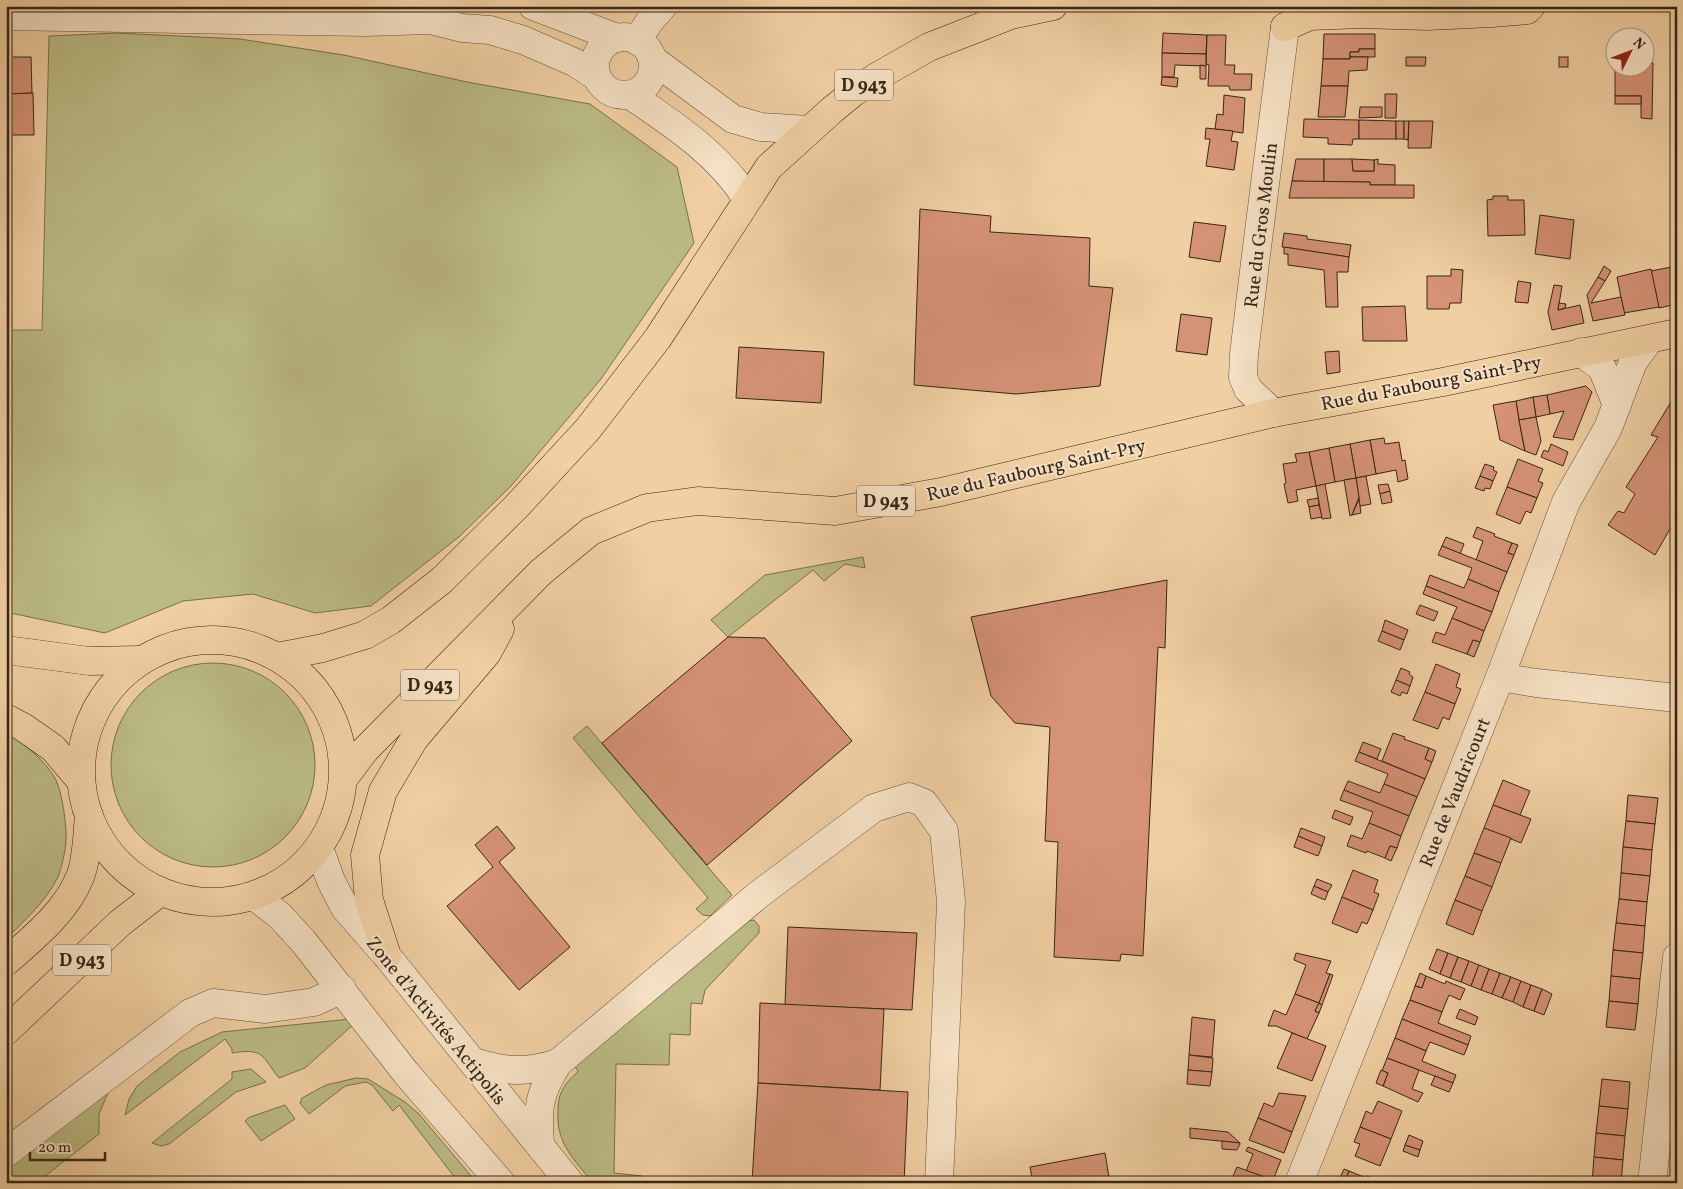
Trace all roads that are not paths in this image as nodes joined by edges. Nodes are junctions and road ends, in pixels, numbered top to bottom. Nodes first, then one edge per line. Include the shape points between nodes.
1 (533, 6) edge
2 (663, 6) edge
3 (1053, 6) edge
4 (1531, 6) edge
5 (6, 16) edge
6 (1285, 27) joint
7 (635, 46) junction
8 (597, 77) junction
9 (630, 95) junction
10 (809, 130) junction
11 (747, 199) junction
12 (1677, 333) edge
13 (1650, 338) junction
14 (1582, 352) junction
15 (1617, 405) junction
16 (1273, 413) junction
17 (519, 594) junction
18 (6, 650) edge
19 (276, 657) junction
20 (142, 660) junction
21 (1500, 677) junction
22 (1677, 698) edge
23 (6, 718) edge
24 (344, 778) junction
25 (81, 782) junction
26 (89, 816) junction
27 (319, 848) junction
28 (160, 892) junction
29 (254, 896) junction
30 (387, 956) junction
31 (1677, 957) edge
32 (6, 962) edge
33 (342, 989) junction
34 (6, 1031) edge
35 (474, 1062) junction
36 (558, 1063) junction
37 (540, 1146) junction
38 (6, 1153) edge
39 (501, 1183) edge
40 (570, 1183) edge
41 (939, 1183) edge
42 (1299, 1183) edge
43 (1652, 1183) edge

1 - 7 street
2 - 7 street
3 - 10 main road, D 943 via 1011,15 929,47 854,92
4 - 6 main road via 1527,10 1427,16 1310,16
5 - 8 street via 430,20 462,28 490,30 523,40 576,63
6 - 16 street, Rue du Gros Moulin via 1243,377 1248,389
7 - 8 street via 605,44 596,56
7 - 9 street via 652,74 638,92
7 - 10 street via 733,119 761,127
8 - 9 street via 609,92
9 - 11 street via 720,163
10 - 11 main road, D 943 via 769,167
11 - 19 main road, D 943 via 658,338 588,429 442,580 391,620 365,635 323,648
12 - 13 main road, Rue du Faubourg Saint-Pry
13 - 14 main road, Rue du Faubourg Saint-Pry
13 - 15 street, Rue de Vaudricourt via 1633,362
14 - 15 street via 1602,368
14 - 16 main road, Rue du Faubourg Saint-Pry via 1443,382
15 - 21 street, Rue de Vaudricourt via 1608,428 1566,502
16 - 17 main road, Rue du Faubourg Saint-Pry / D 943 via 941,492 835,511 698,501 647,508 591,531
17 - 24 main road, Rue du Faubourg Saint-Pry / D 943 via 365,750
17 - 30 main road via 487,653 414,739 383,791 365,855 369,900
18 - 20 main road via 90,661
19 - 20 main road via 244,644 208,640 174,646
19 - 24 main road via 302,676 326,704 342,751
20 - 25 main road via 114,683 95,712 83,746
21 - 22 street
21 - 42 street, Rue de Vaudricourt
23 - 25 main road via 53,748
24 - 27 main road via 338,811
25 - 26 main road
26 - 28 main road via 105,847 130,873
26 - 32 main road, D 943 via 87,848 80,877 64,905
27 - 29 main road via 288,879
27 - 30 street, Zone d'Activités Actipolis via 345,908
28 - 29 main road via 190,901 223,903
28 - 34 main road, D 943 via 120,923
29 - 33 street via 280,915
30 - 35 street, Zone d'Activités Actipolis
31 - 43 street
33 - 38 street via 314,1002 265,1009 213,1003 190,1013
33 - 39 street via 406,1073
35 - 36 street via 519,1071
35 - 37 street, Zone d'Activités Actipolis
36 - 37 street via 540,1096
36 - 41 street via 758,895 874,808 909,797 924,803 944,831 950,901
37 - 40 street, Zone d'Activités Actipolis

